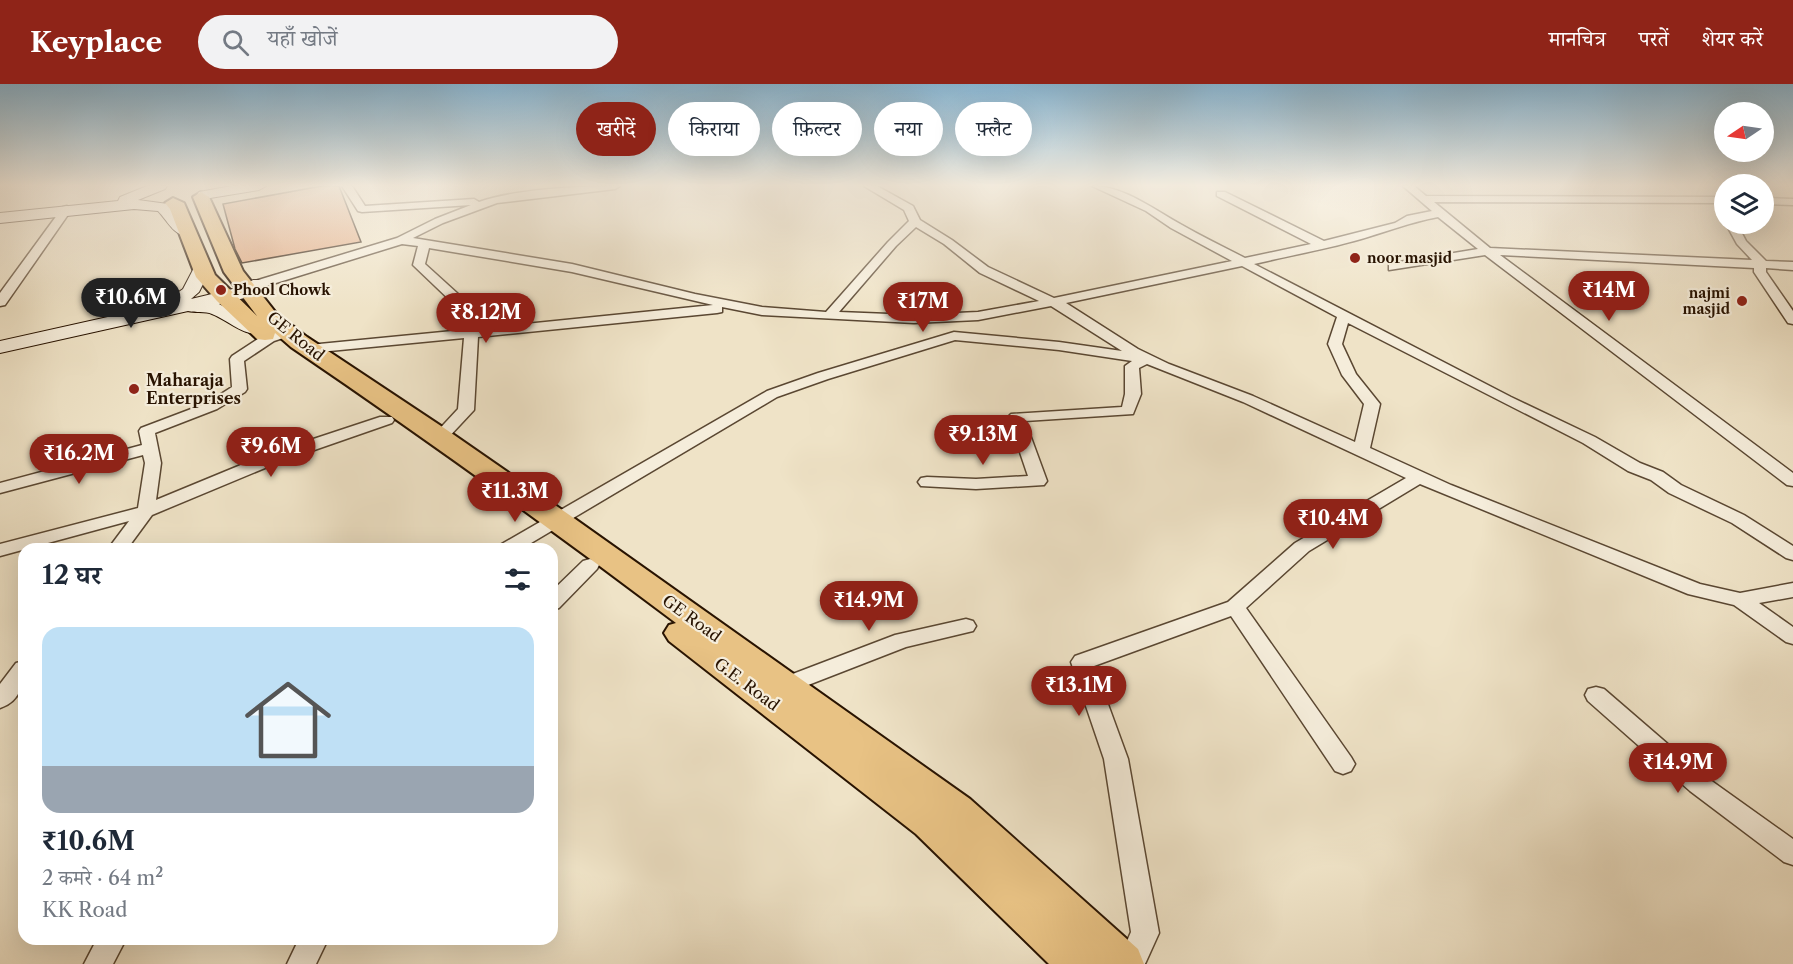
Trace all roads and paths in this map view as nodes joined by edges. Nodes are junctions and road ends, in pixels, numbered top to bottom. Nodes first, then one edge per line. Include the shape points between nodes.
1 (54, 227) edge
2 (178, 227) edge
3 (186, 227) edge
4 (208, 227) edge
5 (427, 227) edge
6 (910, 227) edge
7 (923, 227) edge
8 (1177, 227) edge
9 (1286, 227) edge
10 (1391, 227) edge
11 (1457, 227) edge
12 (188, 232) junction
13 (1737, 234) edge
14 (401, 240) junction
15 (424, 244) junction
16 (1322, 245) junction
17 (1487, 251) junction
18 (1246, 262) junction
19 (1761, 263) junction
20 (1793, 266) edge
21 (1393, 267) dead end
22 (202, 268) junction
23 (238, 289) junction
24 (0, 302) edge
25 (1051, 302) junction
26 (173, 304) junction
27 (740, 307) junction
28 (1344, 315) junction
29 (829, 316) junction
30 (978, 316) junction
31 (1793, 320) edge
32 (471, 333) junction
33 (954, 336) junction
34 (281, 337) junction
35 (0, 342) edge
36 (0, 347) edge
37 (1148, 359) junction
38 (386, 420) junction
39 (440, 436) junction
40 (150, 448) junction
41 (1361, 450) junction
42 (1419, 477) junction
43 (1793, 481) edge
44 (927, 482) dead end
45 (0, 488) edge
46 (146, 511) junction
47 (550, 524) junction
48 (26, 543) edge
49 (122, 543) edge
50 (517, 543) edge
51 (18, 545) edge
52 (0, 550) edge
53 (1793, 554) edge
54 (590, 565) junction
55 (1793, 590) edge
56 (558, 597) edge
57 (1740, 600) junction
58 (1235, 607) junction
59 (966, 626) dead end
60 (1793, 637) edge
61 (18, 677) edge
62 (786, 686) junction
63 (1596, 695) dead end
64 (0, 700) edge
65 (1343, 764) dead end
66 (1793, 854) edge
67 (109, 945) edge
68 (311, 945) edge
69 (98, 964) edge
70 (301, 964) edge
71 (1080, 964) edge
72 (1122, 964) edge
73 (1131, 964) edge

1 - 24 street
2 - 12 street
3 - 12 main road
4 - 23 main road via 224,251
5 - 14 street
6 - 29 street
7 - 25 street via 984,270
8 - 18 street
9 - 16 street
10 - 16 street
11 - 17 street
12 - 22 main road
13 - 19 street
14 - 15 street
14 - 23 street
15 - 27 street via 572,268
15 - 32 street via 419,265 463,306
16 - 18 street
17 - 19 street
17 - 21 street
17 - 43 street
18 - 25 street
18 - 28 street
19 - 20 street
19 - 31 street via 1760,272
22 - 23 main road via 206,277
22 - 26 street via 190,292
23 - 26 street
23 - 34 main road, G.E. Road
25 - 30 street
25 - 37 street
26 - 34 street via 215,308 246,326
26 - 35 street
26 - 36 street
27 - 29 street
27 - 32 street
28 - 41 street via 1335,344 1349,375 1372,404
28 - 53 street via 1738,519
29 - 30 street
30 - 33 street
32 - 34 street
32 - 39 street via 466,410
33 - 37 street
33 - 47 street via 772,394
34 - 38 main road, G.E. Road
34 - 39 main road, GE Road
34 - 40 street via 237,359 240,388 212,406 147,431
37 - 41 street
37 - 44 street via 1132,366 1133,394 1128,411 1016,417 1038,481
38 - 46 street via 271,459
38 - 47 main road, G.E. Road
39 - 47 main road, GE Road
40 - 45 street
40 - 46 street via 153,463
41 - 42 street
42 - 57 street via 1695,589
42 - 58 street via 1302,547
46 - 48 street
46 - 49 street
47 - 50 street
47 - 54 main road, G.E. Road
47 - 62 main road, GE Road
51 - 52 street
54 - 56 street
54 - 71 main road, G.E. Road via 930,822
55 - 57 street
57 - 60 street
58 - 65 street
58 - 73 street via 1082,662 1116,759 1145,933
59 - 62 street via 902,640
61 - 64 street
62 - 72 main road, GE Road via 956,811
63 - 66 street via 1698,784
67 - 69 street
68 - 70 street

